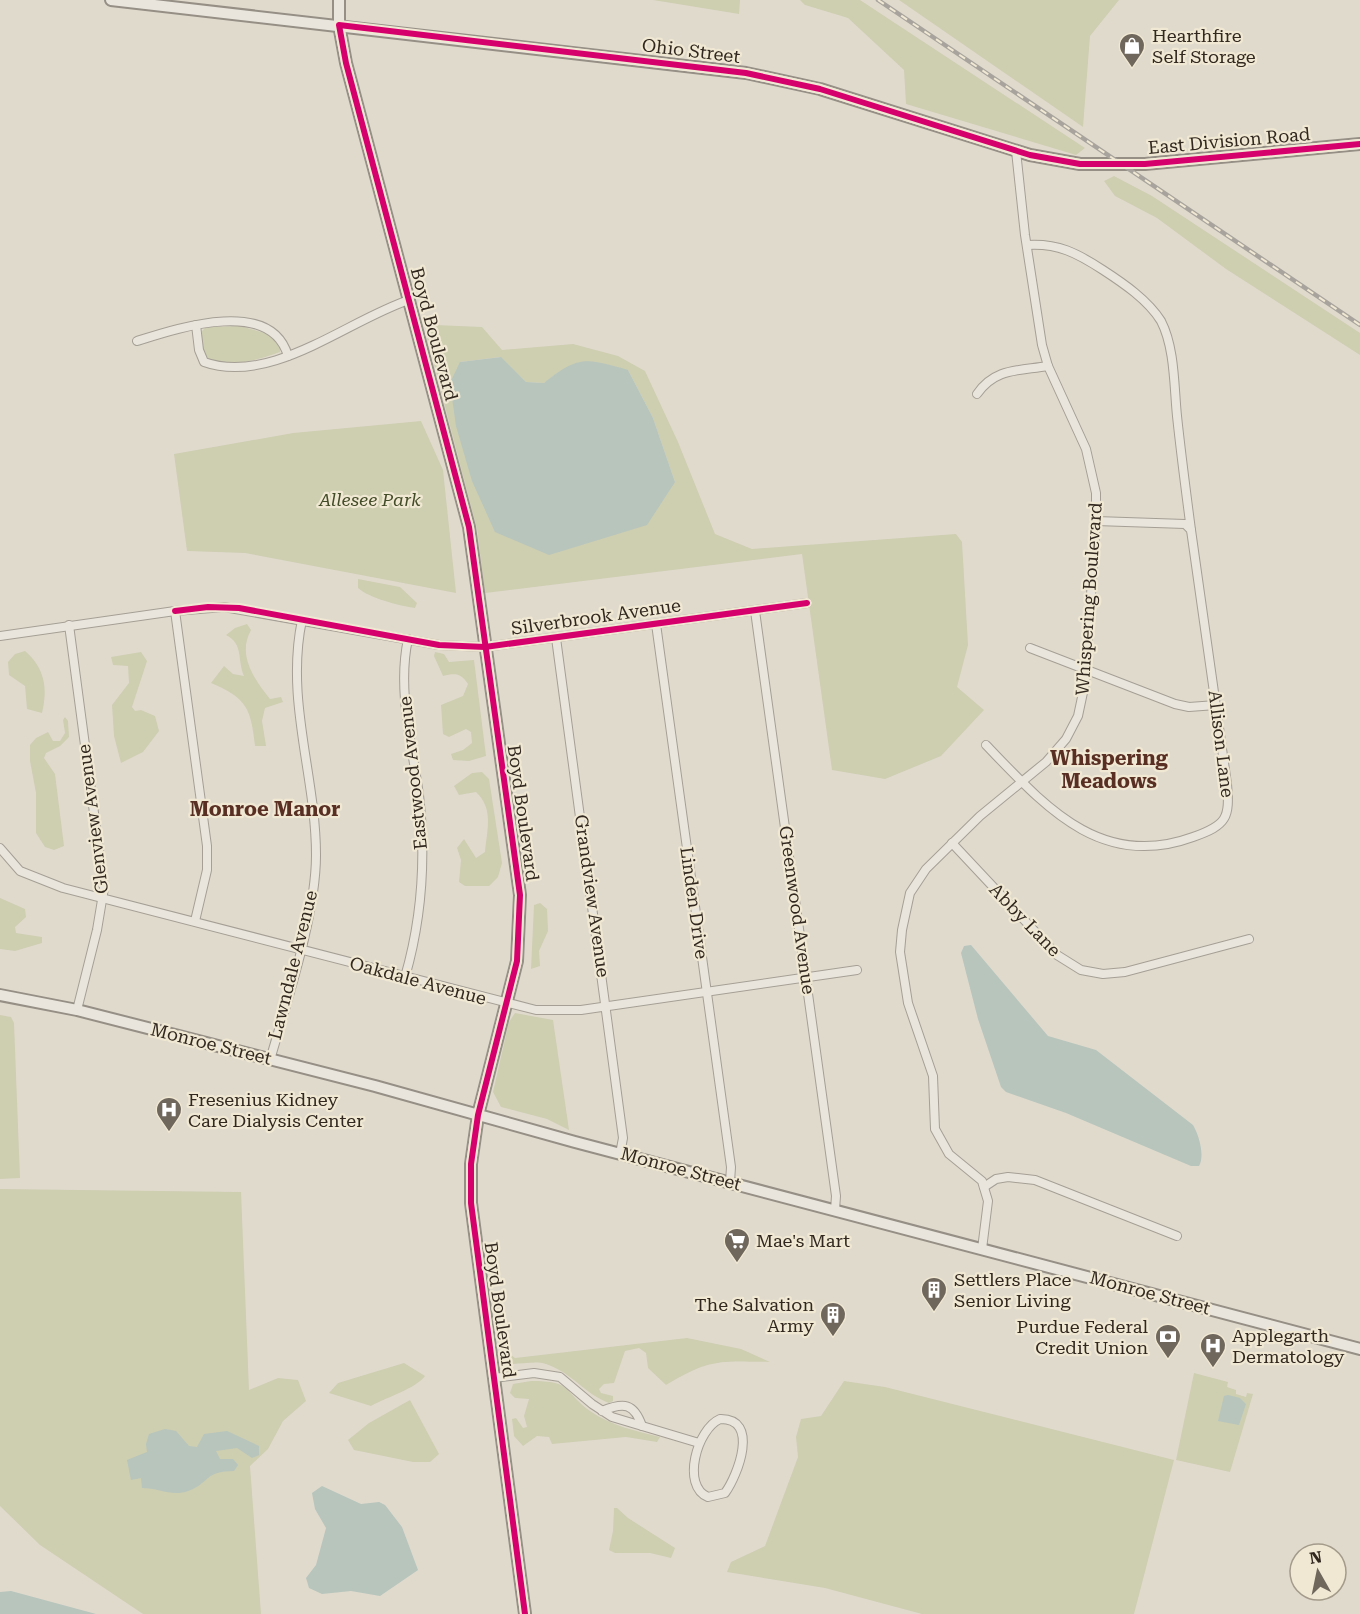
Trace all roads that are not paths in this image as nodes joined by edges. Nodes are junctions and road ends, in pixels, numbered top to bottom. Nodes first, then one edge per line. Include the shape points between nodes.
1 (111, 0) edge
2 (339, 0) edge
3 (339, 26) junction
4 (1360, 144) edge
5 (1016, 151) junction
6 (1030, 155) joint
7 (1027, 245) junction
8 (409, 300) junction
9 (196, 325) junction
10 (137, 341) dead end
11 (288, 356) junction
12 (1048, 366) junction
13 (977, 394) dead end
14 (1096, 521) junction
15 (1191, 530) junction
16 (807, 603) dead end
17 (175, 611) junction
18 (755, 611) junction
19 (302, 620) junction
20 (656, 624) junction
21 (69, 625) junction
22 (0, 636) edge
23 (556, 638) junction
24 (408, 639) junction
25 (485, 647) junction
26 (1030, 648) dead end
27 (1085, 670) junction
28 (1216, 705) junction
29 (986, 745) dead end
30 (1022, 782) junction
31 (952, 843) junction
32 (0, 848) edge
33 (103, 898) junction
34 (195, 921) junction
35 (1249, 939) dead end
36 (300, 949) junction
37 (857, 970) dead end
38 (405, 977) junction
39 (807, 978) junction
40 (706, 992) junction
41 (0, 995) edge
42 (506, 1003) junction
43 (607, 1007) junction
44 (77, 1010) junction
45 (270, 1060) junction
46 (478, 1115) junction
47 (620, 1154) junction
48 (730, 1182) junction
49 (984, 1187) junction
50 (835, 1210) junction
51 (1177, 1236) dead end
52 (982, 1249) junction
53 (1360, 1349) edge
54 (494, 1378) junction
55 (602, 1411) junction
56 (642, 1426) junction
57 (699, 1443) junction
58 (525, 1614) edge

1 - 3 street, Ohio Street
2 - 3 street, Boyd Boulevard
3 - 5 street, Ohio Street via 746,73 820,89
3 - 8 street, Boyd Boulevard
4 - 6 street, East Division Road via 1101,166
5 - 6 street, Ohio Street
5 - 7 street, Whispering Boulevard
7 - 12 street, Whispering Boulevard
7 - 15 street, Allison Lane via 1063,247 1080,255 1130,288 1160,320 1173,378
8 - 11 street via 381,309 330,339
8 - 25 street, Boyd Boulevard via 469,527
9 - 10 street
9 - 11 street via 239,322 264,327 284,342
9 - 11 street via 204,362 224,369
12 - 13 street via 987,379
12 - 14 street, Whispering Boulevard via 1086,449 1096,492
14 - 15 street via 1185,524
14 - 27 street, Whispering Boulevard
15 - 28 street, Allison Lane
16 - 18 street, Silverbrook Avenue
17 - 19 street, Silverbrook Avenue via 224,607
17 - 21 street, Silverbrook Avenue
17 - 34 street via 207,846 207,870
18 - 20 street, Silverbrook Avenue
18 - 39 street, Greenwood Avenue
19 - 24 street, Silverbrook Avenue
19 - 36 street, Lawndale Avenue via 297,641 296,692 316,855
20 - 23 street, Silverbrook Avenue
20 - 40 street, Linden Drive
21 - 22 street, Silverbrook Avenue
21 - 33 street, Glenview Avenue
23 - 25 street, Silverbrook Avenue
23 - 43 street, Grandview Avenue
24 - 25 street, Silverbrook Avenue
24 - 38 street, Eastwood Avenue via 403,678 420,806 423,864 417,924
25 - 42 street, Boyd Boulevard via 520,895 517,961
26 - 27 street
27 - 28 street via 1175,704
27 - 30 street, Whispering Boulevard via 1082,703 1066,739 1051,758
28 - 30 street, Allison Lane via 1229,810 1222,823 1203,834 1161,844 1114,842 1065,821
29 - 30 street, Allison Lane
30 - 31 street, Whispering Boulevard
31 - 35 street, Abby Lane via 1057,955 1081,970 1125,972
31 - 49 street, Whispering Boulevard via 926,869 910,893 900,952 908,1003 933,1076 934,1130 944,1148 972,1171
32 - 33 street, Oakdale Avenue via 20,872
33 - 34 street, Oakdale Avenue
33 - 44 street, Glenview Avenue
34 - 36 street, Oakdale Avenue
36 - 38 street, Oakdale Avenue
36 - 45 street, Lawndale Avenue
37 - 39 street, Oakdale Avenue
38 - 42 street, Oakdale Avenue
39 - 40 street, Oakdale Avenue
39 - 50 street, Greenwood Avenue
40 - 43 street, Oakdale Avenue
40 - 48 street, Linden Drive
41 - 44 street, Monroe Street
42 - 43 street, Oakdale Avenue via 557,1012
42 - 46 street, Boyd Boulevard
43 - 47 street, Grandview Avenue via 623,1138
44 - 45 street, Monroe Street
45 - 46 street, Monroe Street
46 - 47 street, Monroe Street
46 - 54 street, Boyd Boulevard via 471,1164 471,1203
47 - 48 street, Monroe Street
48 - 50 street, Monroe Street
49 - 51 street via 1008,1177 1035,1180
49 - 52 street via 988,1201
50 - 52 street, Monroe Street
52 - 53 street, Monroe Street
54 - 55 street via 534,1373 560,1377
54 - 58 street, Boyd Boulevard
55 - 56 street
55 - 56 street via 631,1405
56 - 57 street
57 - 57 street via 695,1483 699,1492 708,1497 724,1493 742,1454 739,1427 720,1419 706,1429

